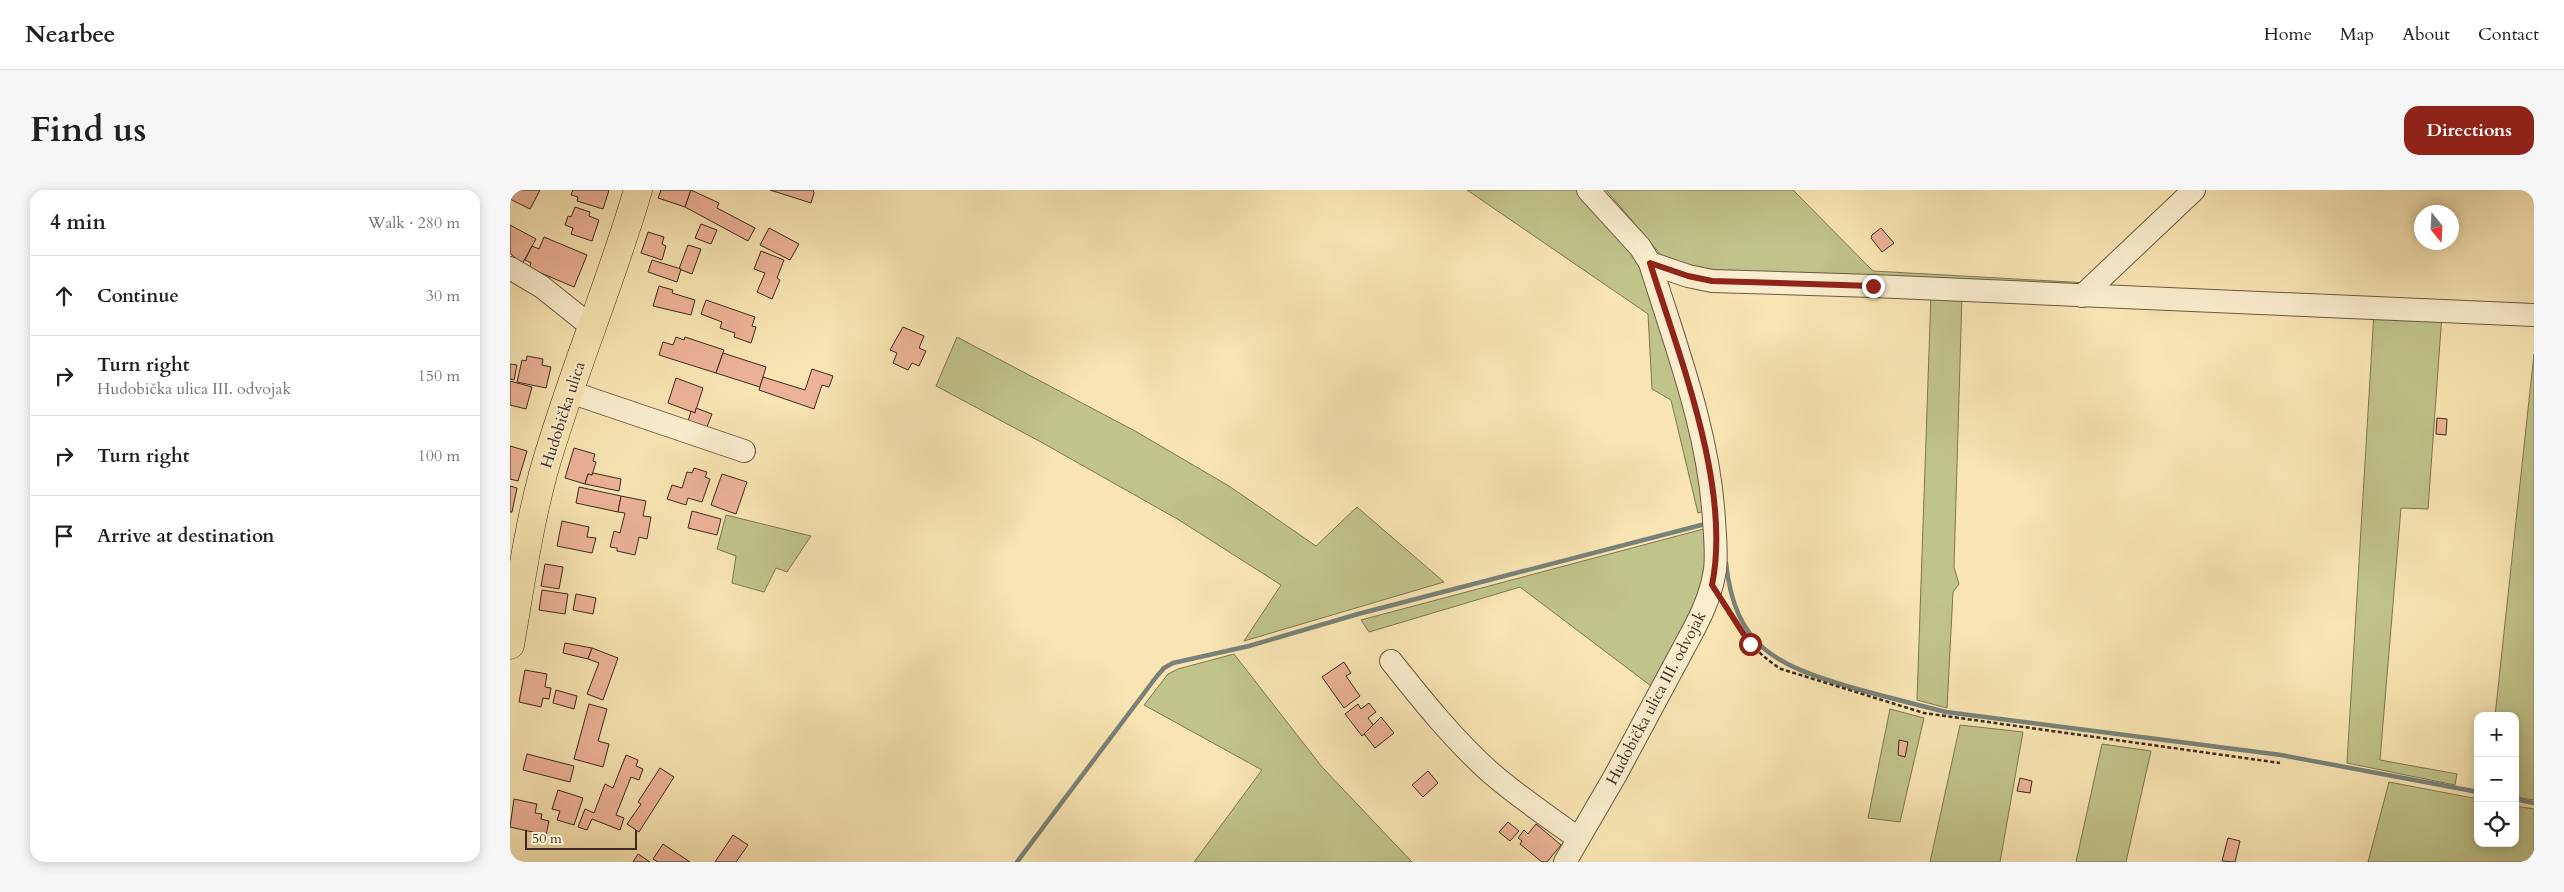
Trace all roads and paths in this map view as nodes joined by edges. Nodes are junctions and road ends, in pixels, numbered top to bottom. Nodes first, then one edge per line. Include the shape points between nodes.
1 (638, 190) edge
2 (1588, 190) edge
3 (2194, 190) edge
4 (1650, 263) junction
5 (510, 268) edge
6 (2082, 296) junction
7 (2534, 315) edge
8 (592, 327) junction
9 (570, 392) junction
10 (744, 451) dead end
11 (1712, 585) junction
12 (510, 645) edge
13 (1390, 661) dead end
14 (2280, 764) dead end
15 (1578, 838) junction
16 (1565, 862) edge

1 - 8 main road, Hudobička ulica
2 - 4 street, Hudobička ulica III. odvojak
3 - 6 street
4 - 6 street via 1712,281
4 - 11 street, Hudobička ulica III. odvojak via 1691,397 1709,472 1716,543
5 - 8 street via 542,286
6 - 7 street
8 - 9 main road, Hudobička ulica
9 - 10 street
9 - 12 main road, Hudobička ulica via 532,520
11 - 14 path via 1738,627 1766,660 1825,685 1924,713
11 - 15 street, Hudobička ulica III. odvojak via 1695,627
13 - 15 street via 1491,772 1525,801
15 - 16 street, Hudobička ulica III. odvojak

